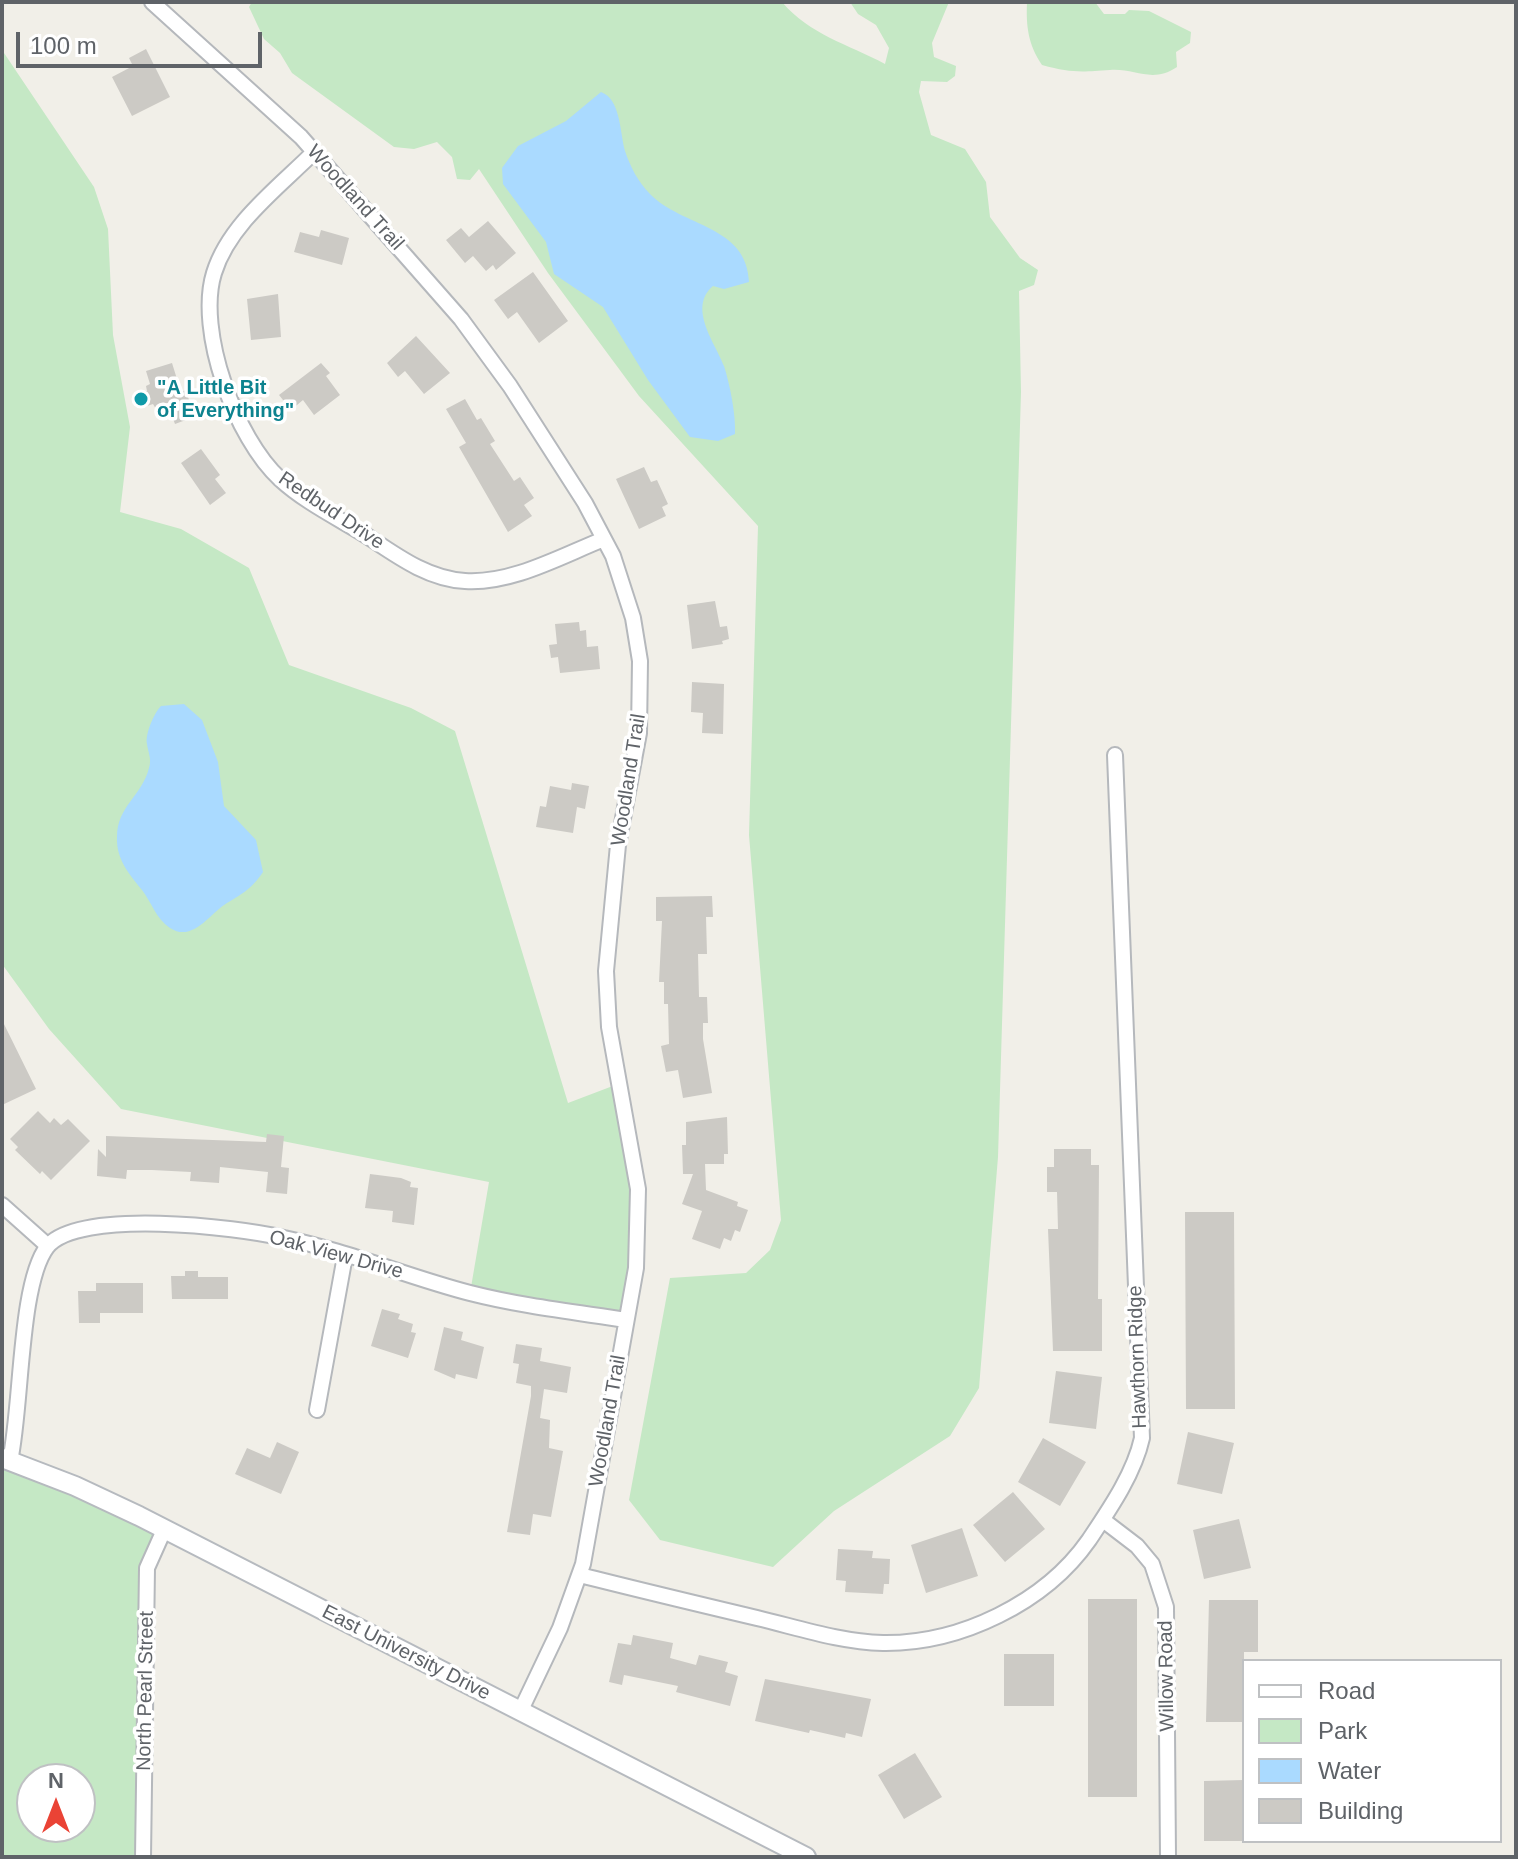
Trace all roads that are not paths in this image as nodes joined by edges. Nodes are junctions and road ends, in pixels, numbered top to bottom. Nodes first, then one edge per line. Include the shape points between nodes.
1 (152, 2) edge
2 (314, 152) junction
3 (604, 539) junction
4 (1115, 755) dead end
5 (2, 1205) edge
6 (48, 1246) junction
7 (345, 1256) junction
8 (626, 1320) junction
9 (317, 1410) dead end
10 (6, 1459) edge
11 (1103, 1520) junction
12 (164, 1530) junction
13 (580, 1575) junction
14 (520, 1712) junction
15 (143, 1857) edge
16 (806, 1857) edge
17 (1168, 1857) edge

1 - 2 street, Woodland Trail
2 - 3 street, Woodland Trail via 486,352
2 - 3 street, Redbud Drive via 221,253 209,298 211,336 240,421 259,456 293,490 412,565 451,580 507,577
3 - 8 street, Woodland Trail via 633,618 642,700 612,894 606,971 609,1027 638,1189 637,1255
4 - 11 street, Hawthorn Ridge via 1142,1438
5 - 6 street
6 - 7 street, Oak View Drive via 74,1229 105,1223 257,1233
6 - 10 street via 32,1275 17,1429
7 - 8 street, Oak View Drive via 470,1293
7 - 9 street
8 - 13 street, Woodland Trail
10 - 12 main road, East University Drive
11 - 13 street, Hawthorn Ridge via 1077,1556 1025,1600 968,1627 904,1642 840,1639
11 - 17 street, Willow Road via 1152,1564 1166,1607
12 - 14 main road, East University Drive
12 - 15 street, North Pearl Street via 147,1568
13 - 14 street, Woodland Trail
14 - 16 main road, East University Drive

